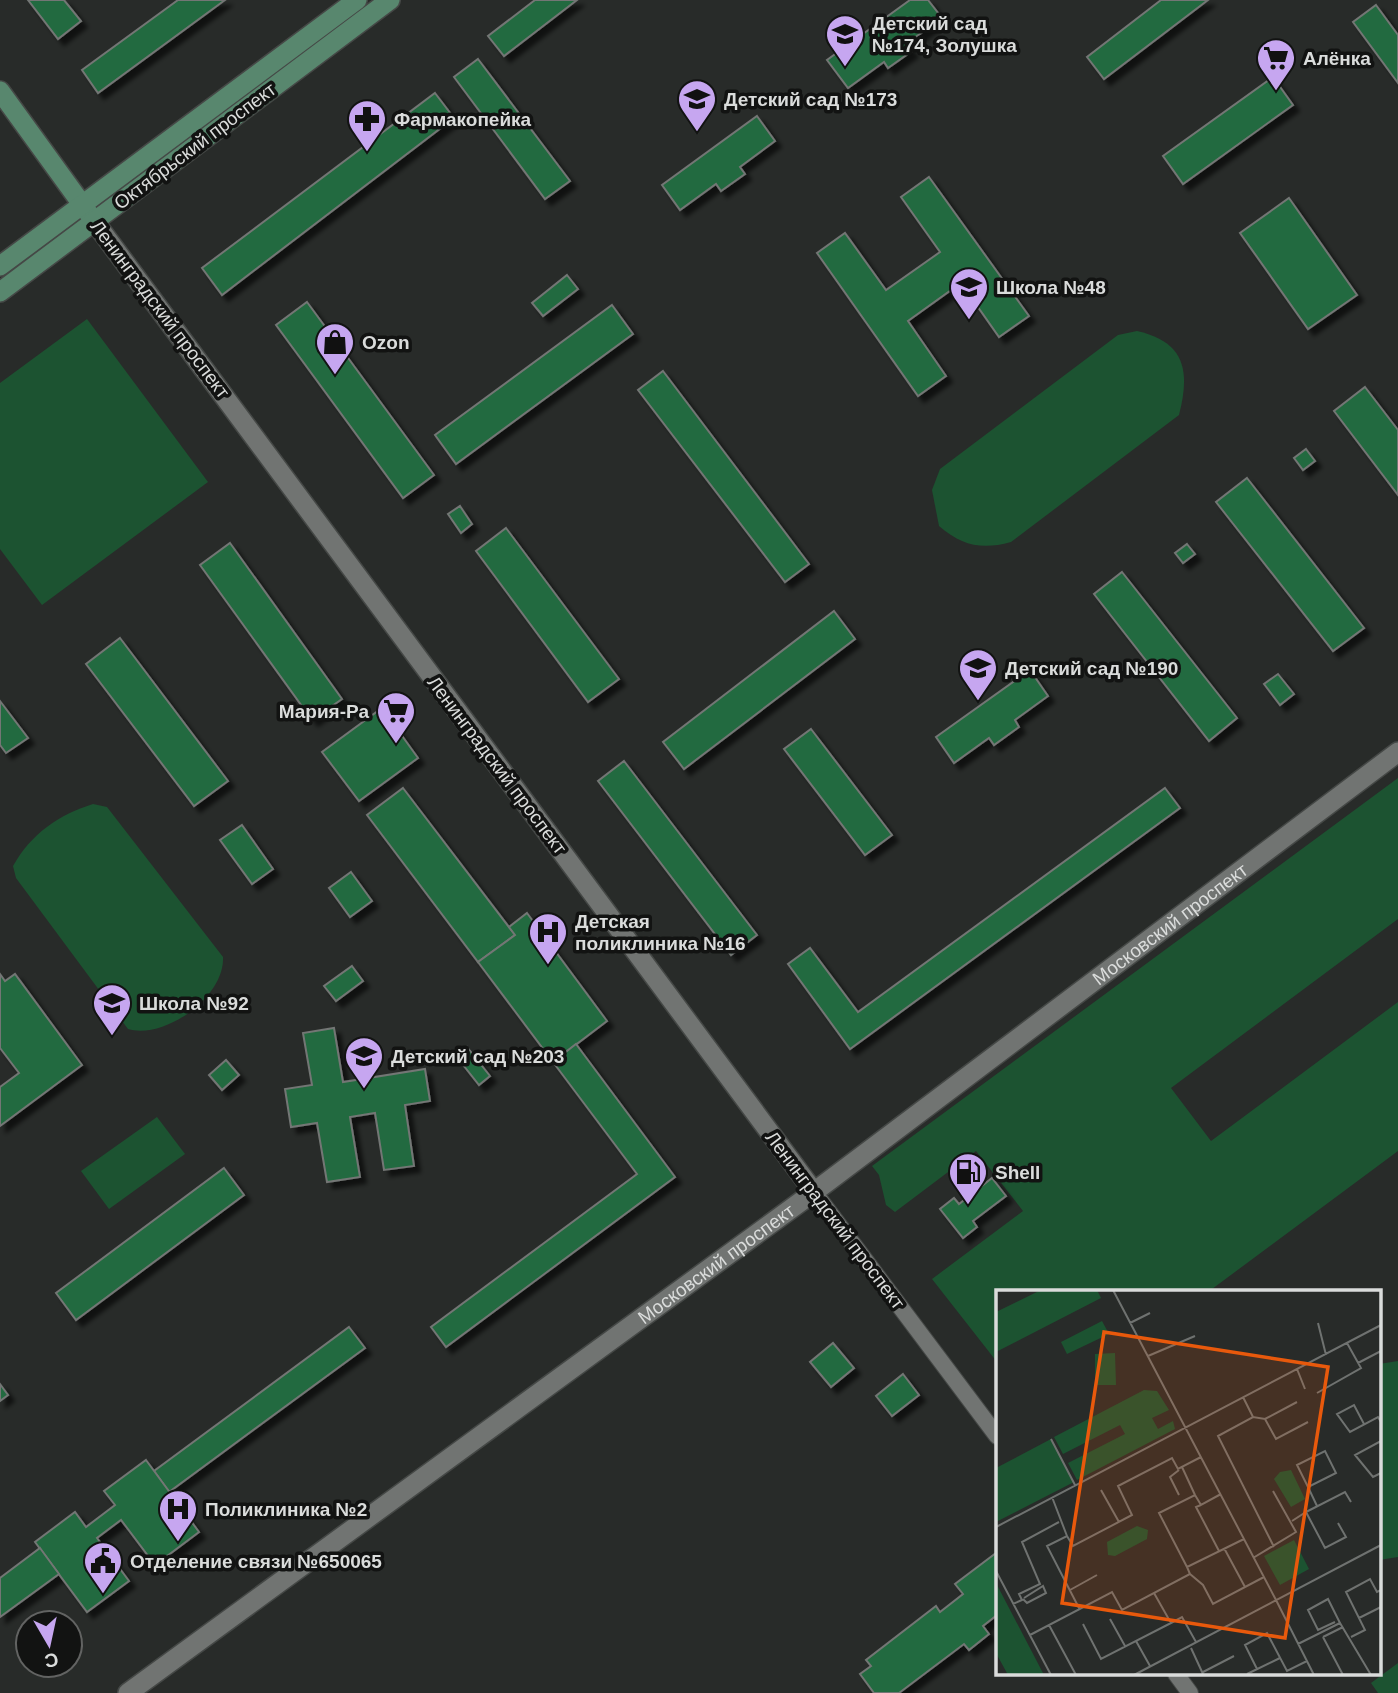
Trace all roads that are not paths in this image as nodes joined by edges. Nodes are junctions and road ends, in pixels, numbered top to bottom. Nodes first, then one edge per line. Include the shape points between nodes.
1 (357, 0) edge
2 (390, 0) edge
3 (0, 91) edge
4 (88, 213) junction
5 (0, 266) edge
6 (0, 292) edge
7 (1398, 752) edge
8 (814, 1192) junction
9 (996, 1435) edge
10 (1177, 1676) edge
11 (128, 1693) edge
12 (1190, 1693) edge

1 - 4 main road, Октябрьский проспект
2 - 4 main road, Октябрьский проспект
3 - 4 main road, Ленинградский проспект
4 - 5 main road, Октябрьский проспект
4 - 6 main road, Октябрьский проспект
4 - 8 street, Ленинградский проспект
7 - 8 street, Московский проспект
8 - 9 street, Ленинградский проспект
8 - 11 street, Московский проспект
10 - 12 street

